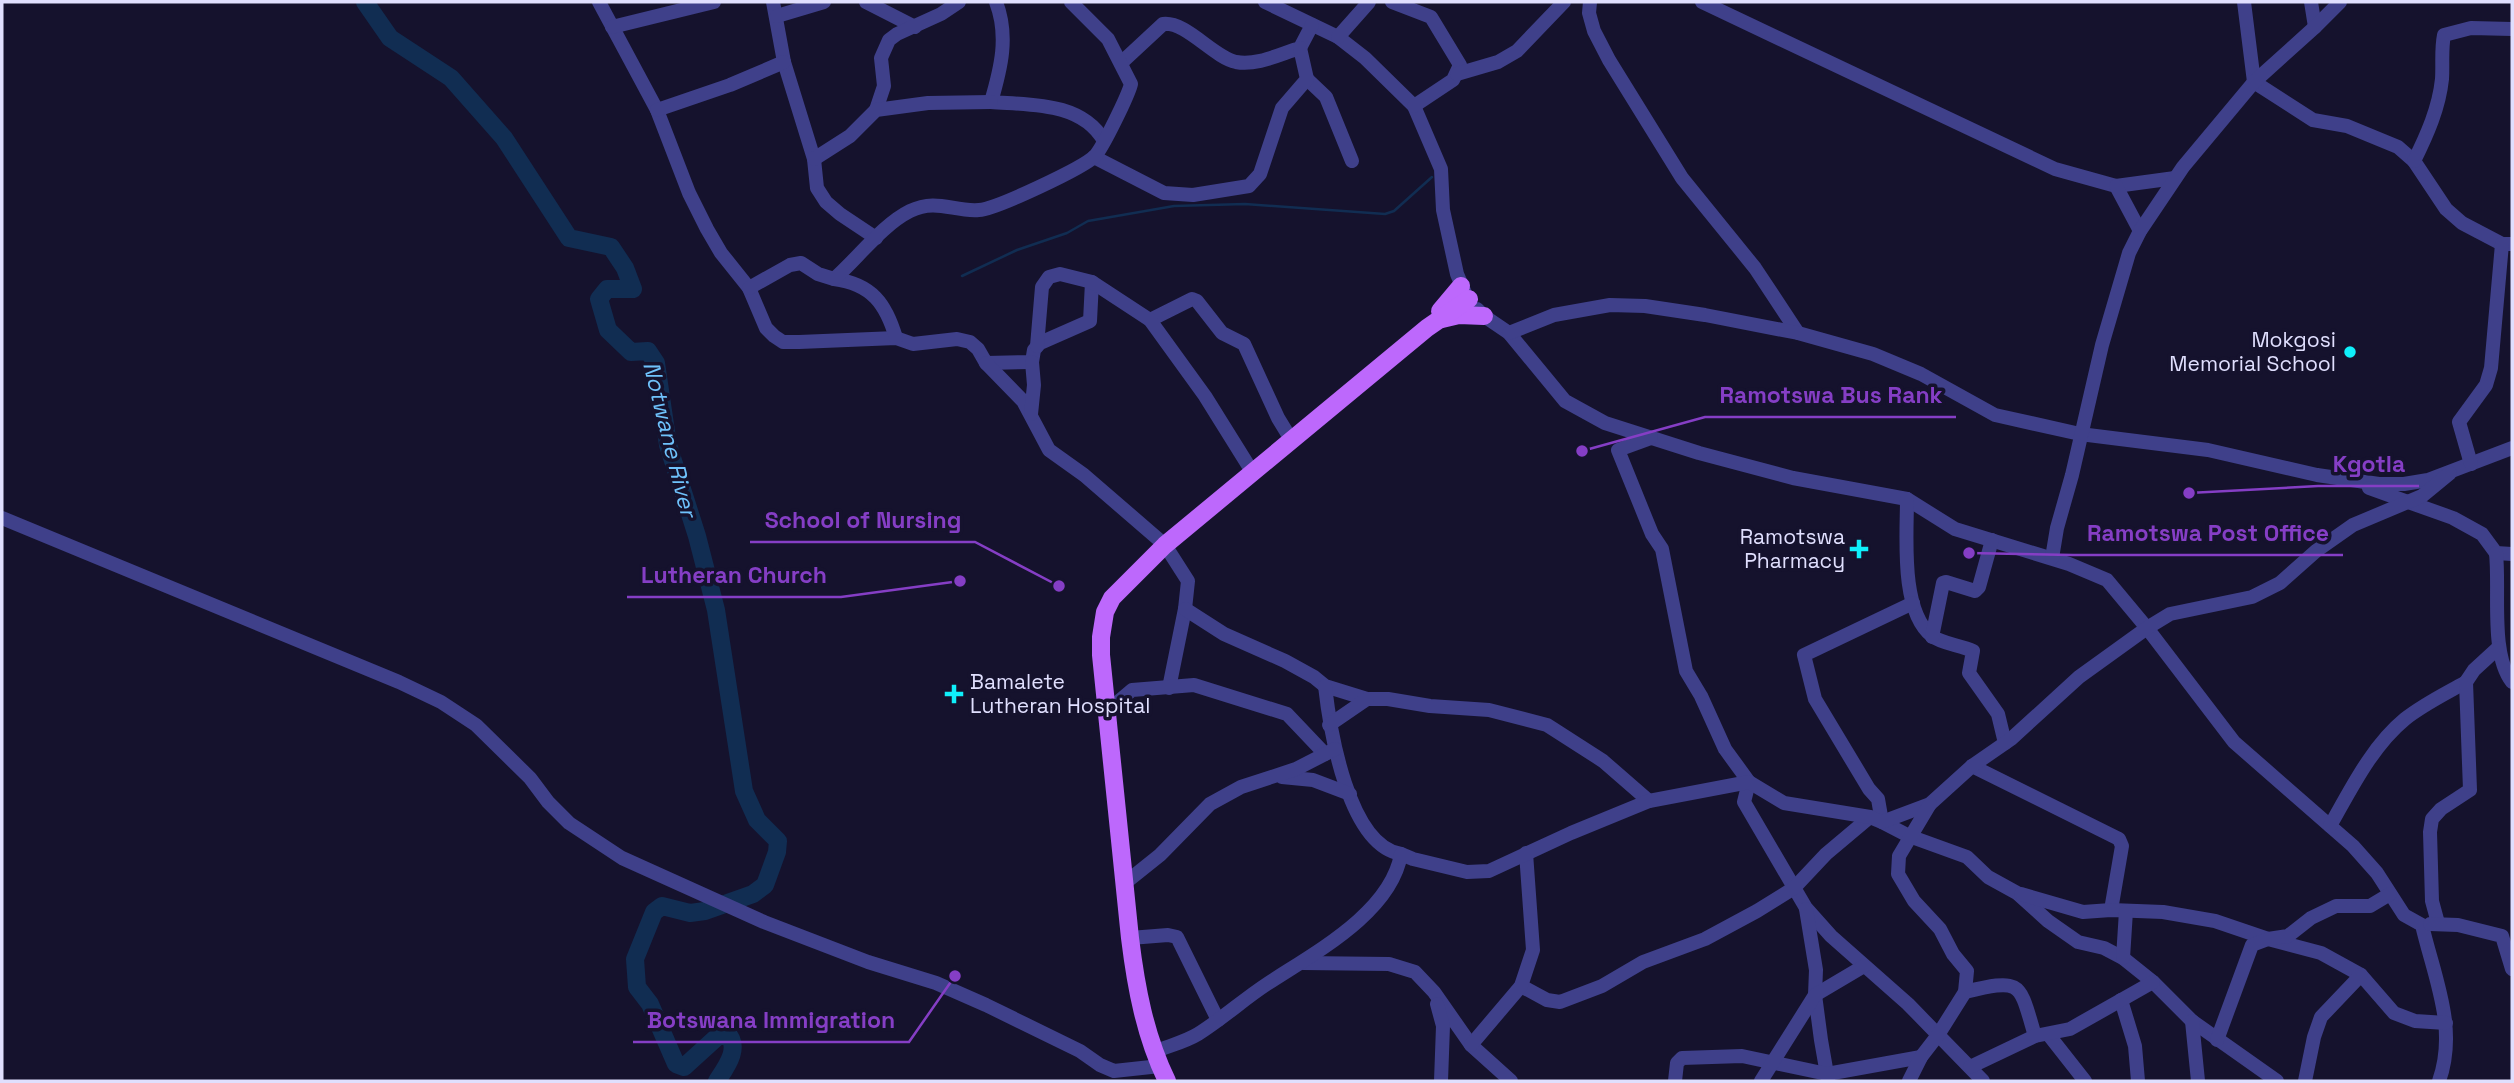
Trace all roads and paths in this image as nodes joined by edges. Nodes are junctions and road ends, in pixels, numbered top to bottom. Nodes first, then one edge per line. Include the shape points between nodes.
1 (599, 2) edge
2 (714, 2) edge
3 (773, 2) edge
4 (824, 2) edge
5 (866, 2) edge
6 (959, 2) edge
7 (996, 2) edge
8 (1071, 2) edge
9 (1265, 2) edge
10 (1298, 2) edge
11 (1369, 2) edge
12 (1392, 2) edge
13 (1561, 2) edge
14 (1590, 2) edge
15 (1702, 2) edge
16 (2244, 2) edge
17 (2311, 2) edge
18 (2340, 2) edge
19 (777, 16) junction
20 (1292, 16) junction
21 (1312, 25) junction
22 (612, 27) junction
23 (915, 27) junction
24 (2315, 27) junction
25 (2512, 29) edge
26 (1338, 37) junction
27 (1300, 48) junction
28 (784, 62) junction
29 (1121, 63) junction
30 (1457, 74) junction
31 (1307, 79) junction
32 (2254, 82) junction
33 (992, 102) junction
34 (1414, 106) junction
35 (657, 110) junction
36 (876, 110) junction
37 (1104, 141) junction
38 (1094, 157) junction
39 (814, 159) junction
40 (1352, 161) dead end
41 (2414, 161) junction
42 (2175, 178) junction
43 (2116, 186) junction
44 (2140, 230) junction
45 (876, 238) junction
46 (2507, 244) edge
47 (834, 279) junction
48 (1092, 282) junction
49 (749, 288) junction
50 (1465, 292) junction
51 (1484, 316) junction
52 (1150, 320) junction
53 (1432, 324) junction
54 (1509, 333) junction
55 (1798, 333) junction
56 (896, 338) junction
57 (1037, 346) junction
58 (1032, 362) junction
59 (986, 363) junction
60 (1031, 414) junction
61 (2080, 434) junction
62 (1651, 439) junction
63 (1292, 441) junction
64 (2512, 449) edge
65 (2471, 464) junction
66 (1253, 472) junction
67 (2450, 473) junction
68 (2355, 481) junction
69 (1907, 499) junction
70 (2406, 502) junction
71 (2, 517) edge
72 (1992, 540) junction
73 (1165, 545) junction
74 (2496, 554) junction
75 (2512, 554) edge
76 (2052, 558) junction
77 (1913, 603) junction
78 (1185, 609) junction
79 (2147, 628) junction
80 (1932, 637) junction
81 (2498, 648) junction
82 (2466, 682) junction
83 (2512, 682) edge
84 (1325, 685) junction
85 (1169, 688) junction
86 (1367, 699) junction
87 (1106, 712) junction
88 (1329, 725) junction
89 (2005, 743) junction
90 (1330, 752) junction
91 (1972, 766) junction
92 (1274, 776) junction
93 (1749, 782) junction
94 (1350, 794) junction
95 (1649, 801) junction
96 (1930, 804) junction
97 (1876, 820) junction
98 (2330, 826) junction
99 (1909, 836) junction
100 (1401, 853) junction
101 (1526, 853) junction
102 (1125, 883) junction
103 (1794, 888) junction
104 (2017, 893) junction
105 (2390, 894) junction
106 (1806, 908) junction
107 (2119, 911) junction
108 (2438, 923) junction
109 (2422, 925) junction
110 (2502, 936) junction
111 (1129, 938) junction
112 (2268, 939) junction
113 (2512, 950) edge
114 (2123, 958) junction
115 (1303, 962) junction
116 (1864, 966) junction
117 (2512, 969) edge
118 (2361, 975) junction
119 (2153, 982) junction
120 (1521, 986) junction
121 (1434, 992) junction
122 (1965, 992) junction
123 (1815, 995) junction
124 (2120, 1000) junction
125 (1218, 1020) junction
126 (2192, 1021) junction
127 (2446, 1023) junction
128 (1938, 1035) junction
129 (2042, 1035) junction
130 (2217, 1040) junction
131 (1471, 1045) junction
132 (1921, 1057) junction
133 (1772, 1062) junction
134 (1160, 1067) edge
135 (1970, 1067) junction
136 (1112, 1076) edge
137 (1827, 1078) edge
138 (1441, 1081) edge
139 (1511, 1081) edge
140 (1675, 1081) edge
141 (1761, 1081) edge
142 (1909, 1081) edge
143 (1983, 1081) edge
144 (2085, 1081) edge
145 (2138, 1081) edge
146 (2198, 1081) edge
147 (2277, 1081) edge
148 (2305, 1081) edge
149 (2439, 1081) edge

1 - 22 street
2 - 22 street
3 - 19 street
4 - 19 street
5 - 23 street
6 - 23 street
7 - 33 street via 1003,47
8 - 29 street via 1108,39
9 - 20 street
10 - 20 street
11 - 26 street
12 - 30 street via 1431,17 1460,65
13 - 30 street via 1507,58
14 - 55 street via 1594,31 1609,60 1682,178 1755,268
15 - 43 street via 2055,169
16 - 32 street
17 - 24 street
18 - 24 street
19 - 28 street
20 - 21 street
21 - 26 street
21 - 27 street
22 - 35 street
23 - 36 street via 897,34 883,49 884,86
24 - 32 street
25 - 41 street via 2472,28 2444,35 2436,107
26 - 34 street
27 - 29 street via 1259,61 1234,62 1168,23
27 - 31 street
28 - 35 street
28 - 39 street
29 - 37 street via 1130,88
30 - 34 street
31 - 38 street via 1282,108 1260,174 1249,186 1193,195 1164,193
31 - 40 street via 1326,97
32 - 41 street via 2313,120 2347,126 2398,147
32 - 42 street
33 - 36 street
33 - 37 street via 1047,106 1073,114 1096,128
34 - 50 street via 1441,169 1443,210
35 - 49 street via 707,229
36 - 39 street via 850,136
37 - 38 street
38 - 45 street via 990,208 927,205 908,212
39 - 45 street via 817,188 826,202
41 - 46 street via 2446,209 2462,223
42 - 43 street
42 - 44 street
43 - 44 street
44 - 61 street via 2114,301
45 - 47 street
46 - 65 street via 2491,368 2486,385 2459,422
47 - 49 street via 801,262
47 - 56 street via 855,283 880,301
48 - 52 street
48 - 57 street via 1090,321
48 - 57 street via 1060,274 1049,277 1042,287
49 - 56 street via 766,328 783,342
50 - 51 street
50 - 53 main road
51 - 53 main road via 1459,315
51 - 54 street
52 - 63 street via 1197,300 1222,333 1244,344
52 - 66 street
53 - 63 main road
54 - 55 street via 1554,315 1610,305 1645,306
54 - 62 street via 1565,401 1605,423
55 - 61 street via 1873,354 1921,374 1994,415
56 - 59 street via 913,344 970,342
57 - 58 street
58 - 59 street
58 - 60 street
59 - 60 street
60 - 73 street via 1049,450
61 - 68 street via 2208,450
61 - 76 street
62 - 69 street via 1793,478
62 - 93 street via 1618,450 1662,549 1686,671 1725,749
63 - 66 main road
64 - 65 street
65 - 67 street
66 - 73 main road
67 - 68 street via 2404,484
67 - 70 street via 2423,496
68 - 70 street
69 - 72 street via 1955,529
69 - 77 street via 1906,558
70 - 74 street via 2482,534
70 - 79 street via 2353,525 2280,583 2252,597 2170,614
71 - 136 street via 441,702 476,725 569,823 622,859 764,922 986,1005 1080,1051
72 - 76 street
72 - 80 street via 1975,591 1943,583
73 - 78 street via 1188,581
73 - 87 main road via 1112,598 1105,612 1101,637
74 - 75 street
74 - 81 street
76 - 79 street via 2108,580
77 - 80 street
77 - 97 street via 1804,655 1815,699 1878,799
78 - 84 street
78 - 85 street
79 - 89 street via 2079,677
79 - 98 street via 2234,742
80 - 89 street via 1973,651 1969,673 1998,714
81 - 82 street
81 - 83 street
82 - 98 street via 2403,720 2379,746
82 - 108 street via 2470,790 2441,809 2432,819 2430,832 2432,901
84 - 86 street
84 - 88 street
85 - 87 street via 1132,690
85 - 90 street via 1194,685 1287,715
86 - 88 street
86 - 95 street via 1489,710 1548,725 1603,761
87 - 102 main road
88 - 90 street
89 - 91 street
90 - 92 street
90 - 94 street
91 - 96 street
91 - 107 street via 2119,839
92 - 94 street via 1313,779
92 - 102 street via 1210,804
93 - 95 street
93 - 97 street via 1784,803
93 - 103 street via 1744,802
94 - 100 street via 1378,844
95 - 101 street
96 - 97 street
96 - 99 street
97 - 99 street
97 - 103 street via 1826,854
98 - 105 street via 2377,873
99 - 104 street via 1967,856 1988,877
99 - 122 street via 1899,856 1898,874 1967,971
100 - 101 street via 1467,872 1489,871
100 - 115 street via 1398,870 1381,896
101 - 120 street via 1533,950
102 - 111 main road
103 - 106 street
103 - 120 street via 1705,939 1643,962 1602,986 1560,1002
104 - 107 street via 2083,912
104 - 114 street via 2078,942
105 - 109 street via 2404,915
105 - 112 street via 2370,906 2336,906 2288,936
106 - 116 street
106 - 123 street via 1816,970
107 - 112 street via 2215,921
107 - 114 street
108 - 109 street
108 - 110 street
109 - 127 street
110 - 113 street
110 - 117 street
111 - 125 street via 1177,937
111 - 134 main road
112 - 118 street via 2321,953
112 - 130 street via 2252,945
114 - 119 street
115 - 121 street via 1389,964 1415,972
115 - 125 street
116 - 123 street
116 - 128 street
118 - 127 street via 2394,1013
118 - 148 street via 2321,1017
119 - 124 street
119 - 126 street
120 - 131 street
121 - 131 street
121 - 138 street via 1443,1026
122 - 128 street
122 - 129 street via 2001,983 2015,987
123 - 133 street
123 - 137 street
124 - 129 street via 2070,1029
124 - 145 street via 2135,1046
125 - 134 street
126 - 130 street
126 - 146 street
127 - 149 street via 2445,1063
128 - 132 street
128 - 135 street
129 - 135 street
129 - 144 street
130 - 147 street
131 - 139 street
132 - 137 street
132 - 142 street
133 - 137 street
133 - 140 street via 1742,1056 1682,1058
133 - 141 street
134 - 136 street
135 - 143 street

